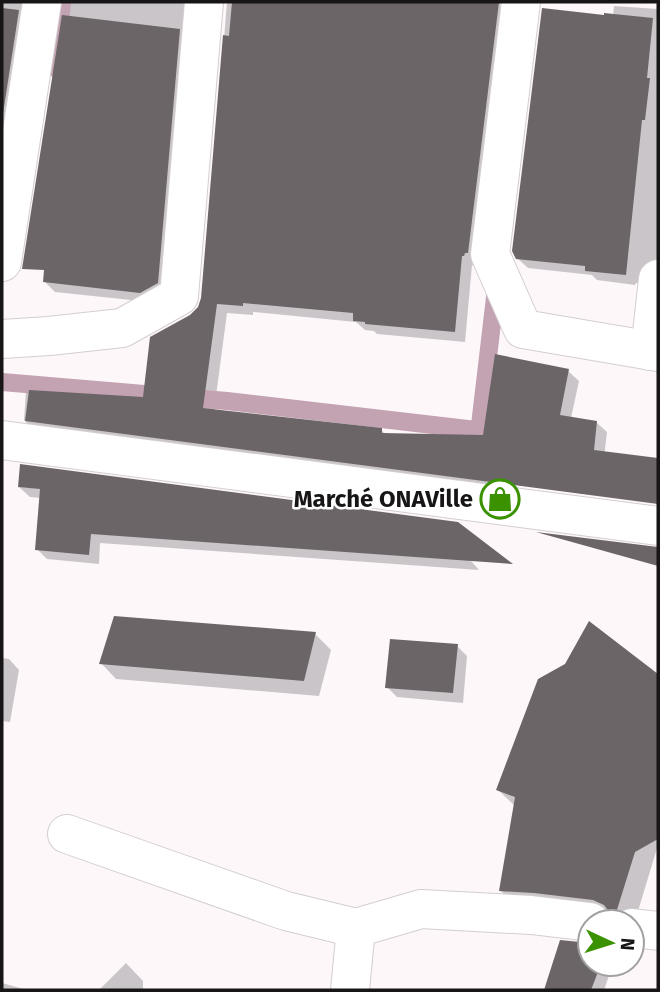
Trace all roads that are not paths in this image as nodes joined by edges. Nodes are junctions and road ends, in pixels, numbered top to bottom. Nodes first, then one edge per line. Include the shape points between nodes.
1 (42, 2) edge
2 (204, 2) edge
3 (521, 2) edge
4 (2, 262) edge
5 (658, 279) edge
6 (2, 339) edge
7 (654, 352) edge
8 (2, 440) edge
9 (658, 526) edge
10 (67, 834) dead end
11 (576, 920) edge
12 (356, 928) junction
13 (350, 990) edge

1 - 4 street
2 - 6 street via 179,296 122,328
3 - 7 street via 490,254 523,329
5 - 7 street
8 - 9 street
10 - 12 street via 286,911
11 - 12 street via 421,909
12 - 13 street

